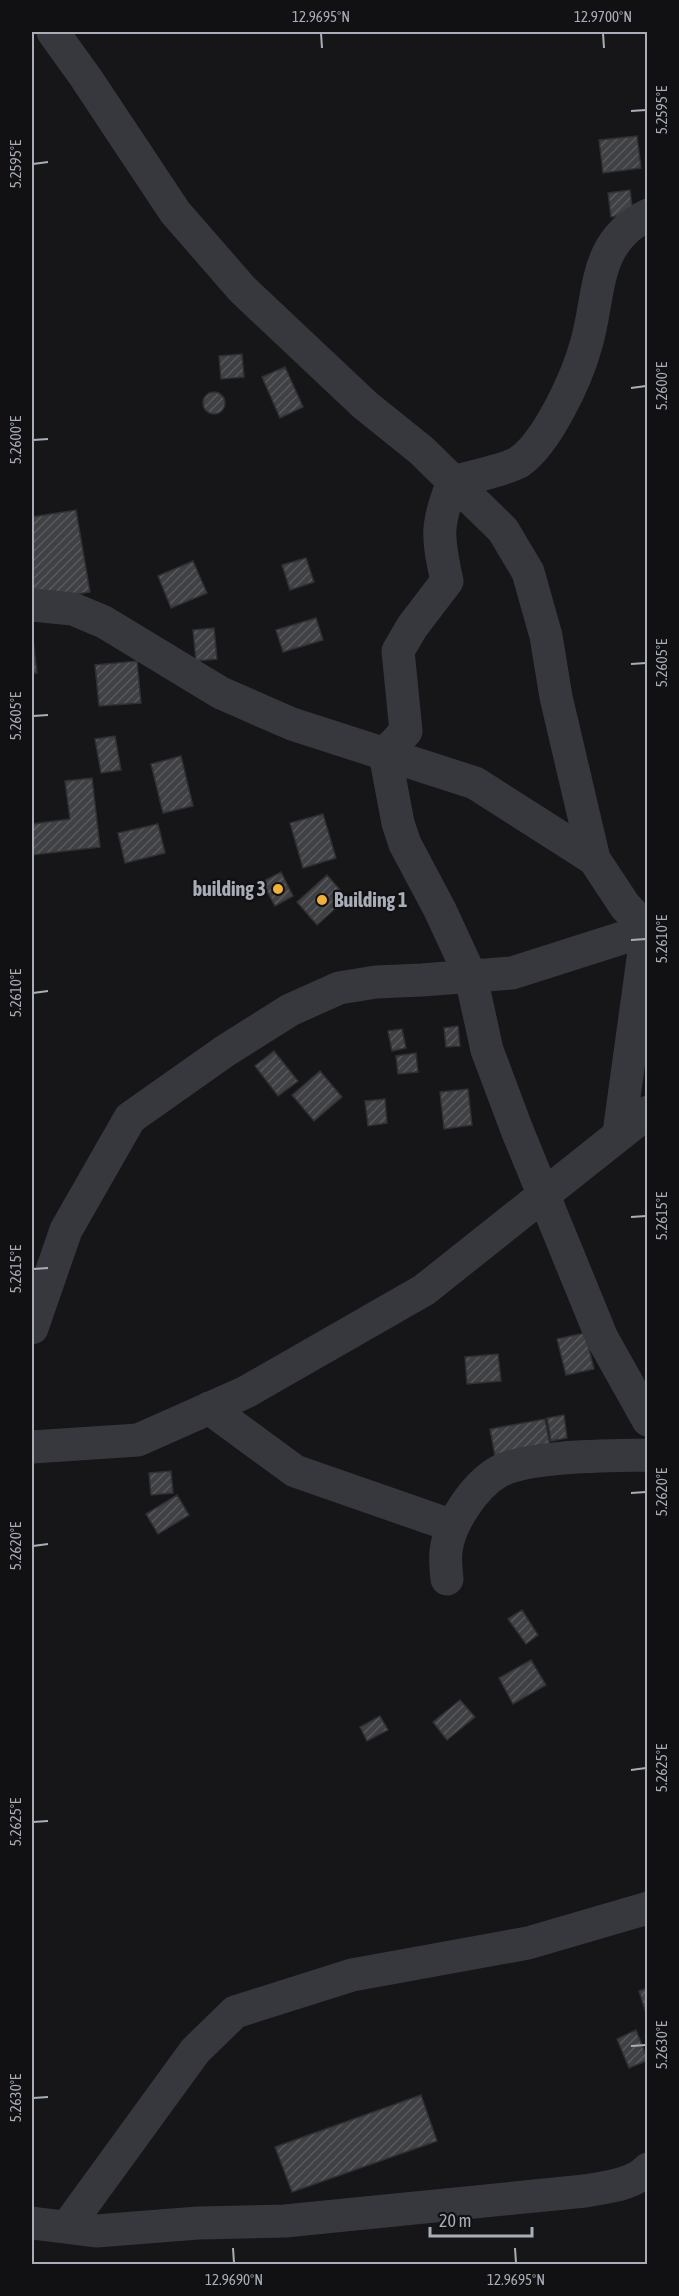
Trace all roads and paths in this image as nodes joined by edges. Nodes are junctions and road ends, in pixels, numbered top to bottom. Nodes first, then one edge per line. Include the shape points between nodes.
1 (53, 32) edge
2 (648, 216) edge
3 (453, 482) junction
4 (32, 605) edge
5 (385, 754) junction
6 (594, 859) junction
7 (647, 930) edge
8 (471, 976) junction
9 (648, 1112) edge
10 (619, 1133) junction
11 (543, 1194) junction
12 (32, 1328) edge
13 (209, 1408) junction
14 (646, 1413) edge
15 (32, 1447) edge
16 (648, 1455) edge
17 (453, 1526) junction
18 (447, 1579) dead end
19 (648, 1908) edge
20 (648, 2169) edge
21 (32, 2223) edge
22 (67, 2227) junction

1 - 3 street via 175,213 242,289
2 - 3 street via 619,234 610,248 586,345 571,384 540,442 518,463
3 - 5 street via 442,509 438,540 447,581 398,651 406,731
3 - 6 street via 503,530 528,572 546,636 556,697
4 - 5 street via 73,609 104,622 221,693 292,724
5 - 6 street via 475,783
5 - 8 street via 405,844
6 - 7 street via 625,906
7 - 8 street via 512,972
7 - 10 street
8 - 11 street via 487,1050
8 - 12 street via 339,988 290,1010 130,1118 66,1230
9 - 10 street
10 - 11 street
11 - 13 street via 424,1290 246,1392
11 - 14 street via 602,1338
13 - 15 street via 138,1440
13 - 17 street via 295,1471
16 - 17 street via 548,1461 497,1472 466,1502
17 - 18 street via 446,1550
19 - 22 street via 528,1943 352,1975 235,2012 195,2051
20 - 22 street via 629,2181 585,2191 424,2209 96,2231
21 - 22 street

